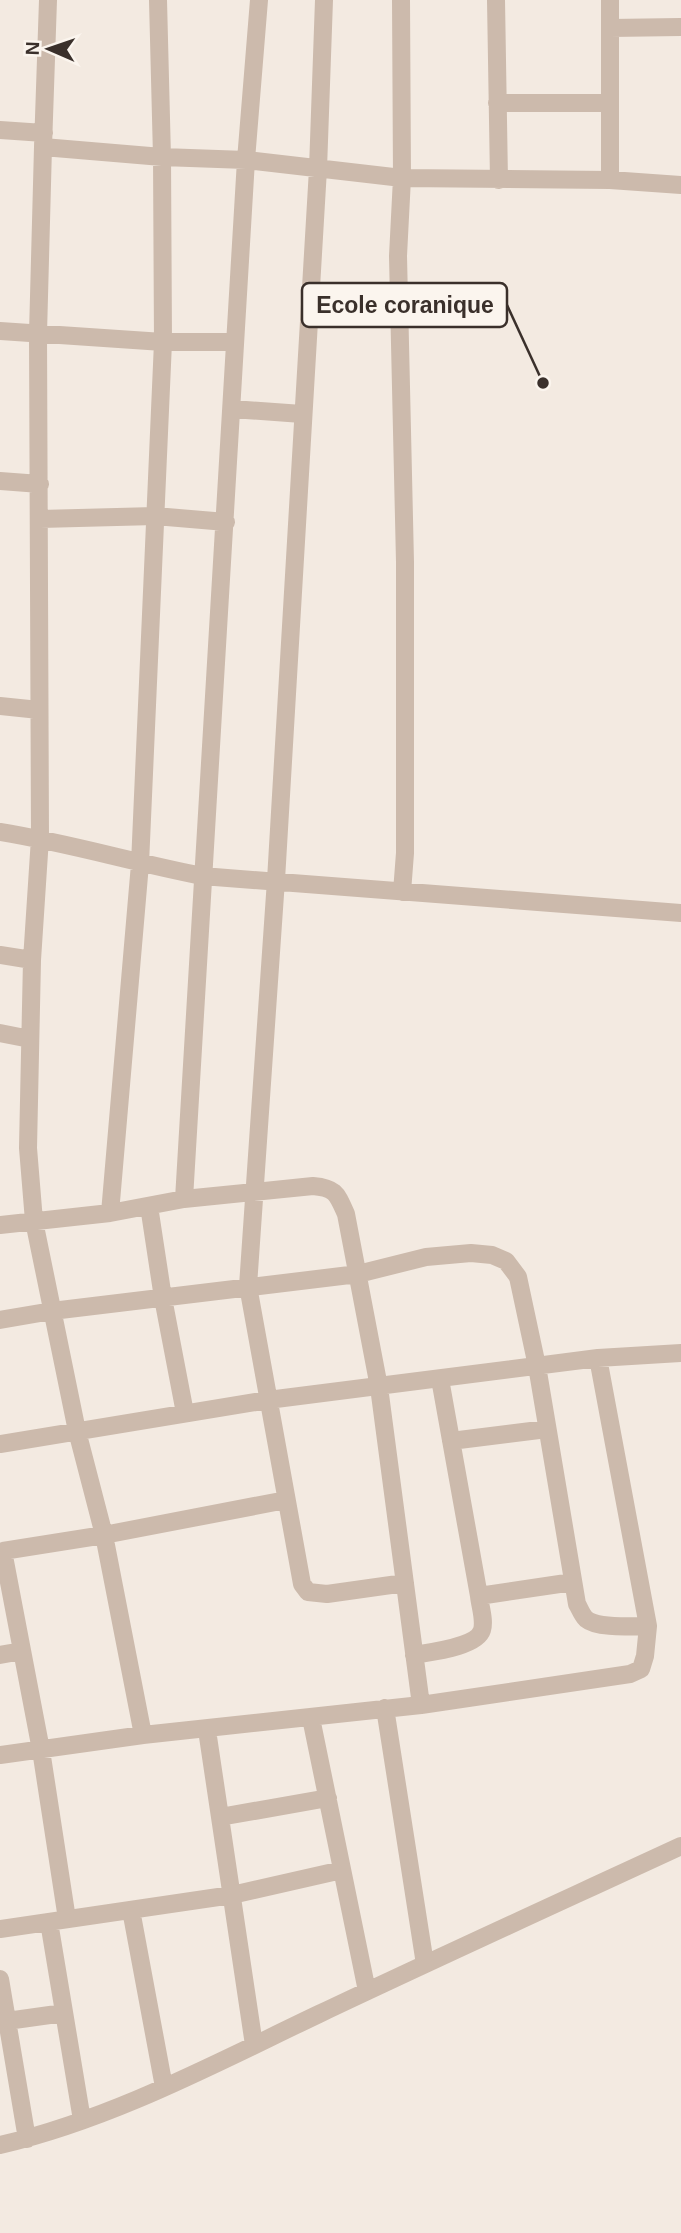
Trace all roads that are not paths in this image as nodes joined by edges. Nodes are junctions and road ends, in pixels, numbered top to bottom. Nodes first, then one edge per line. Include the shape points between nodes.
1 (48, 0) edge
2 (158, 0) edge
3 (259, 0) edge
4 (324, 0) edge
5 (401, 0) edge
6 (496, 0) edge
7 (610, 0) edge
8 (681, 27) edge
9 (610, 28) junction
10 (497, 103) junction
11 (610, 103) junction
12 (0, 130) edge
13 (43, 140) junction
14 (162, 156) junction
15 (246, 160) junction
16 (318, 169) junction
17 (402, 178) junction
18 (499, 180) junction
19 (610, 180) junction
20 (681, 185) edge
21 (0, 331) edge
22 (38, 334) junction
23 (163, 342) junction
24 (235, 342) junction
25 (232, 409) junction
26 (302, 414) junction
27 (0, 481) edge
28 (40, 484) junction
29 (155, 516) junction
30 (40, 519) junction
31 (226, 522) junction
32 (0, 706) edge
33 (39, 710) junction
34 (0, 832) edge
35 (40, 838) junction
36 (140, 864) junction
37 (202, 876) junction
38 (276, 880) junction
39 (402, 892) junction
40 (681, 913) edge
41 (0, 955) edge
42 (32, 960) junction
43 (0, 1033) edge
44 (30, 1039) junction
45 (254, 1192) junction
46 (184, 1199) junction
47 (149, 1206) junction
48 (110, 1213) junction
49 (34, 1222) junction
50 (0, 1225) edge
51 (358, 1274) junction
52 (248, 1286) junction
53 (163, 1298) junction
54 (52, 1311) junction
55 (0, 1320) edge
56 (681, 1353) edge
57 (598, 1358) junction
58 (537, 1366) junction
59 (440, 1379) junction
60 (379, 1387) junction
61 (268, 1400) junction
62 (185, 1413) junction
63 (547, 1429) junction
64 (77, 1432) junction
65 (452, 1441) junction
66 (0, 1444) edge
67 (286, 1500) junction
68 (104, 1535) junction
69 (2, 1551) edge
70 (573, 1581) junction
71 (405, 1583) junction
72 (479, 1596) junction
73 (648, 1626) junction
74 (22, 1651) junction
75 (0, 1654) edge
76 (414, 1655) junction
77 (421, 1704) junction
78 (385, 1708) junction
79 (311, 1718) junction
80 (207, 1730) junction
81 (143, 1735) junction
82 (41, 1750) junction
83 (0, 1755) edge
84 (328, 1798) junction
85 (220, 1817) junction
86 (681, 1846) edge
87 (342, 1870) junction
88 (232, 1895) junction
89 (131, 1910) junction
90 (67, 1919) junction
91 (49, 1922) junction
92 (0, 1929) edge
93 (425, 1964) junction
94 (0, 1979) edge
95 (367, 1991) junction
96 (64, 2013) junction
97 (7, 2021) junction
98 (254, 2045) junction
99 (164, 2087) junction
100 (82, 2120) junction
101 (27, 2139) junction
102 (0, 2145) edge

1 - 13 street
2 - 14 street
3 - 15 street
4 - 16 street
5 - 17 street
6 - 10 street
7 - 9 street
8 - 9 street
9 - 11 street
10 - 11 street
10 - 18 street
11 - 19 street
12 - 13 street
13 - 14 street
13 - 22 street
14 - 15 street
14 - 23 street
15 - 16 street
15 - 24 street
16 - 17 street
16 - 26 street
17 - 18 street
17 - 39 street via 398,256 405,562
18 - 19 street
19 - 20 street
21 - 22 street
22 - 23 street
22 - 28 street
23 - 24 street
23 - 29 street
24 - 25 street
25 - 26 street
25 - 31 street
26 - 38 street
27 - 28 street
28 - 30 street
29 - 30 street
29 - 31 street
29 - 36 street
30 - 33 street
31 - 37 street
32 - 33 street
33 - 35 street
34 - 35 street
35 - 36 street
35 - 42 street
36 - 37 street
36 - 48 street
37 - 38 street
37 - 46 street
38 - 39 street
38 - 45 street
39 - 40 street
41 - 42 street
42 - 44 street
43 - 44 street
44 - 49 street
45 - 46 street
45 - 51 street via 313,1186 328,1187 337,1194 346,1214
45 - 52 street
46 - 47 street
47 - 48 street
47 - 53 street
48 - 49 street
49 - 50 street
49 - 54 street
51 - 52 street
51 - 58 street via 426,1257 471,1253 506,1261 517,1277
51 - 60 street
52 - 53 street
52 - 61 street
53 - 54 street
53 - 62 street
54 - 55 street
54 - 64 street
56 - 57 street
57 - 58 street
57 - 73 street
58 - 59 street
58 - 63 street
59 - 60 street
59 - 65 street
60 - 61 street
60 - 71 street
61 - 62 street
61 - 67 street
62 - 64 street
63 - 65 street
63 - 70 street
64 - 66 street
64 - 68 street
65 - 72 street
67 - 68 street
67 - 71 street via 302,1584 309,1592 327,1594
68 - 69 street
68 - 81 street
69 - 74 street
70 - 72 street
70 - 73 street via 577,1604 593,1623
71 - 76 street
72 - 76 street via 482,1632 475,1640
73 - 77 street via 641,1669 630,1674
74 - 75 street
74 - 82 street
76 - 77 street
77 - 78 street
78 - 79 street
78 - 93 street
79 - 80 street
79 - 84 street
80 - 81 street
80 - 85 street
81 - 82 street
82 - 83 street
82 - 90 street
84 - 85 street
84 - 87 street
85 - 88 street
86 - 93 street
87 - 88 street
87 - 95 street
88 - 89 street
88 - 98 street
89 - 90 street
89 - 99 street
90 - 91 street
91 - 92 street
91 - 96 street
93 - 95 street
94 - 97 street
95 - 98 street
96 - 97 street
96 - 100 street
97 - 101 street
98 - 99 street
99 - 100 street
100 - 101 street
101 - 102 street

